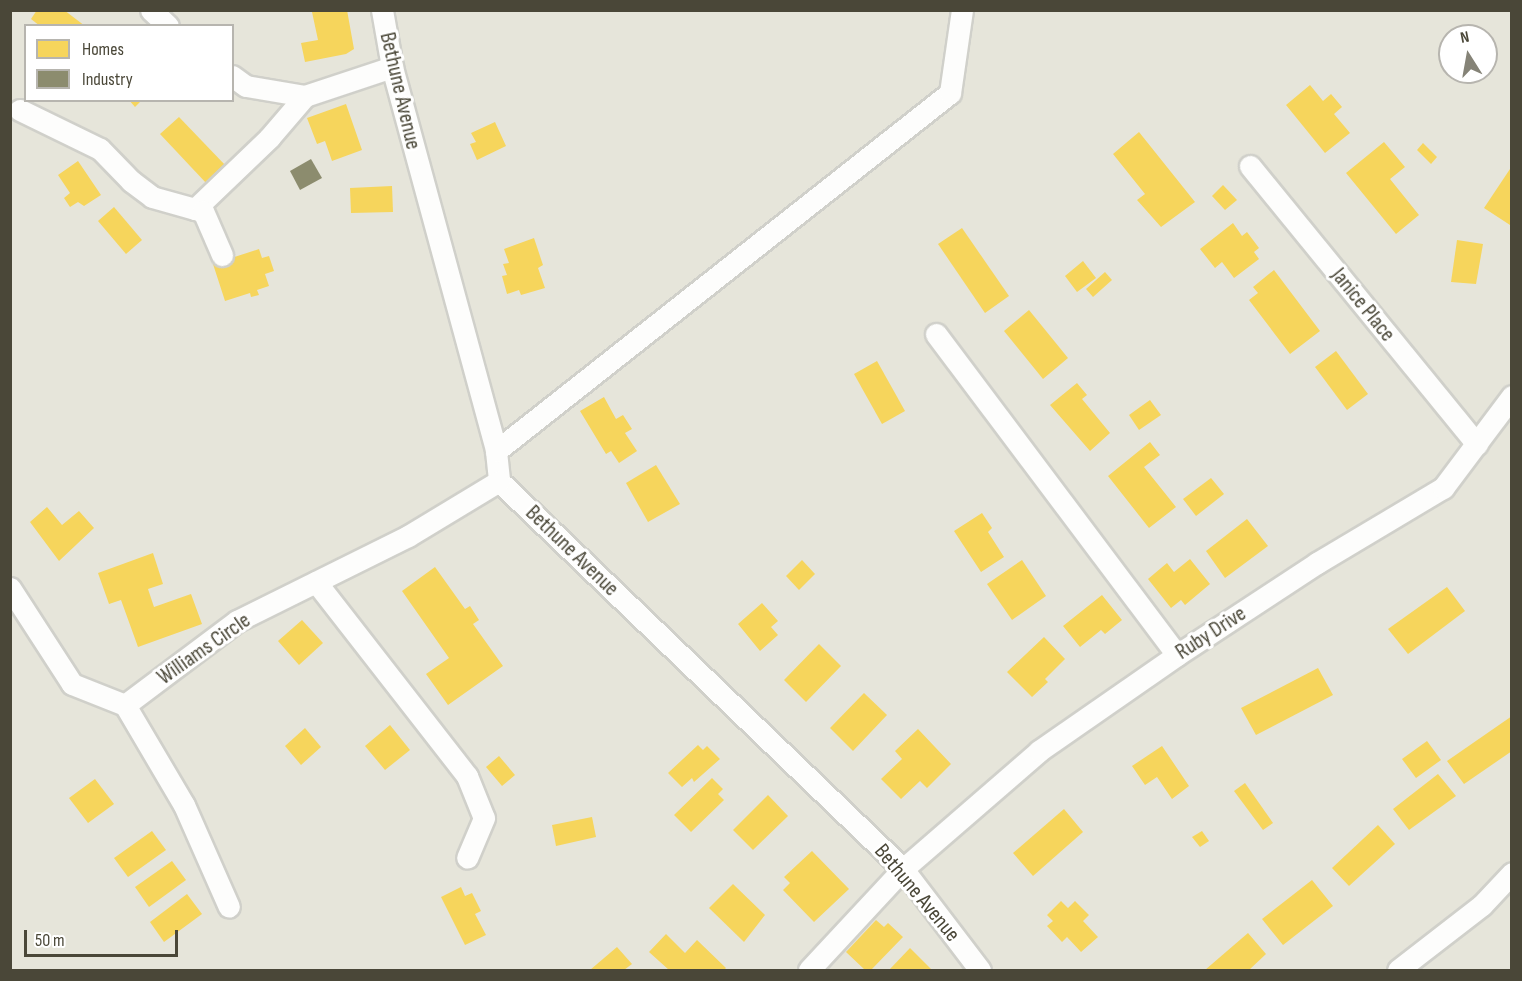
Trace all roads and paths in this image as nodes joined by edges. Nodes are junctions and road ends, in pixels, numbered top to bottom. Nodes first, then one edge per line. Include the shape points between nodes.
1 (151, 10) edge
2 (382, 10) edge
3 (962, 10) edge
4 (166, 24) edge
5 (392, 67) junction
6 (234, 77) edge
7 (304, 96) junction
8 (20, 110) dead end
9 (1250, 166) dead end
10 (195, 210) junction
11 (222, 255) dead end
12 (936, 334) dead end
13 (1512, 396) edge
14 (1477, 444) junction
15 (496, 451) junction
16 (499, 481) junction
17 (316, 582) junction
18 (10, 588) edge
19 (1177, 655) junction
20 (125, 705) junction
21 (467, 858) dead end
22 (903, 869) junction
23 (1512, 873) edge
24 (229, 907) dead end
25 (809, 970) edge
26 (980, 970) edge
27 (1398, 970) edge

1 - 4 street
2 - 5 street, Bethune Avenue
3 - 15 street via 950,93
5 - 7 street
5 - 15 street, Bethune Avenue
6 - 7 street via 246,86
7 - 10 street via 269,138
8 - 10 street via 100,149 152,197
9 - 14 street, Janice Place
10 - 11 street via 204,211
12 - 19 street
13 - 14 street, Ruby Drive
14 - 19 street, Ruby Drive via 1443,488 1317,563
15 - 16 street, Bethune Avenue
16 - 17 street, Williams Circle via 408,536
16 - 22 street, Bethune Avenue
17 - 20 street, Williams Circle via 237,621
17 - 21 street via 467,776 484,819
18 - 20 street via 72,684
19 - 22 street, Ruby Drive via 1039,751
20 - 24 street via 184,805
22 - 25 street, Ruby Drive
22 - 26 street, Bethune Avenue
23 - 27 street via 1482,904

